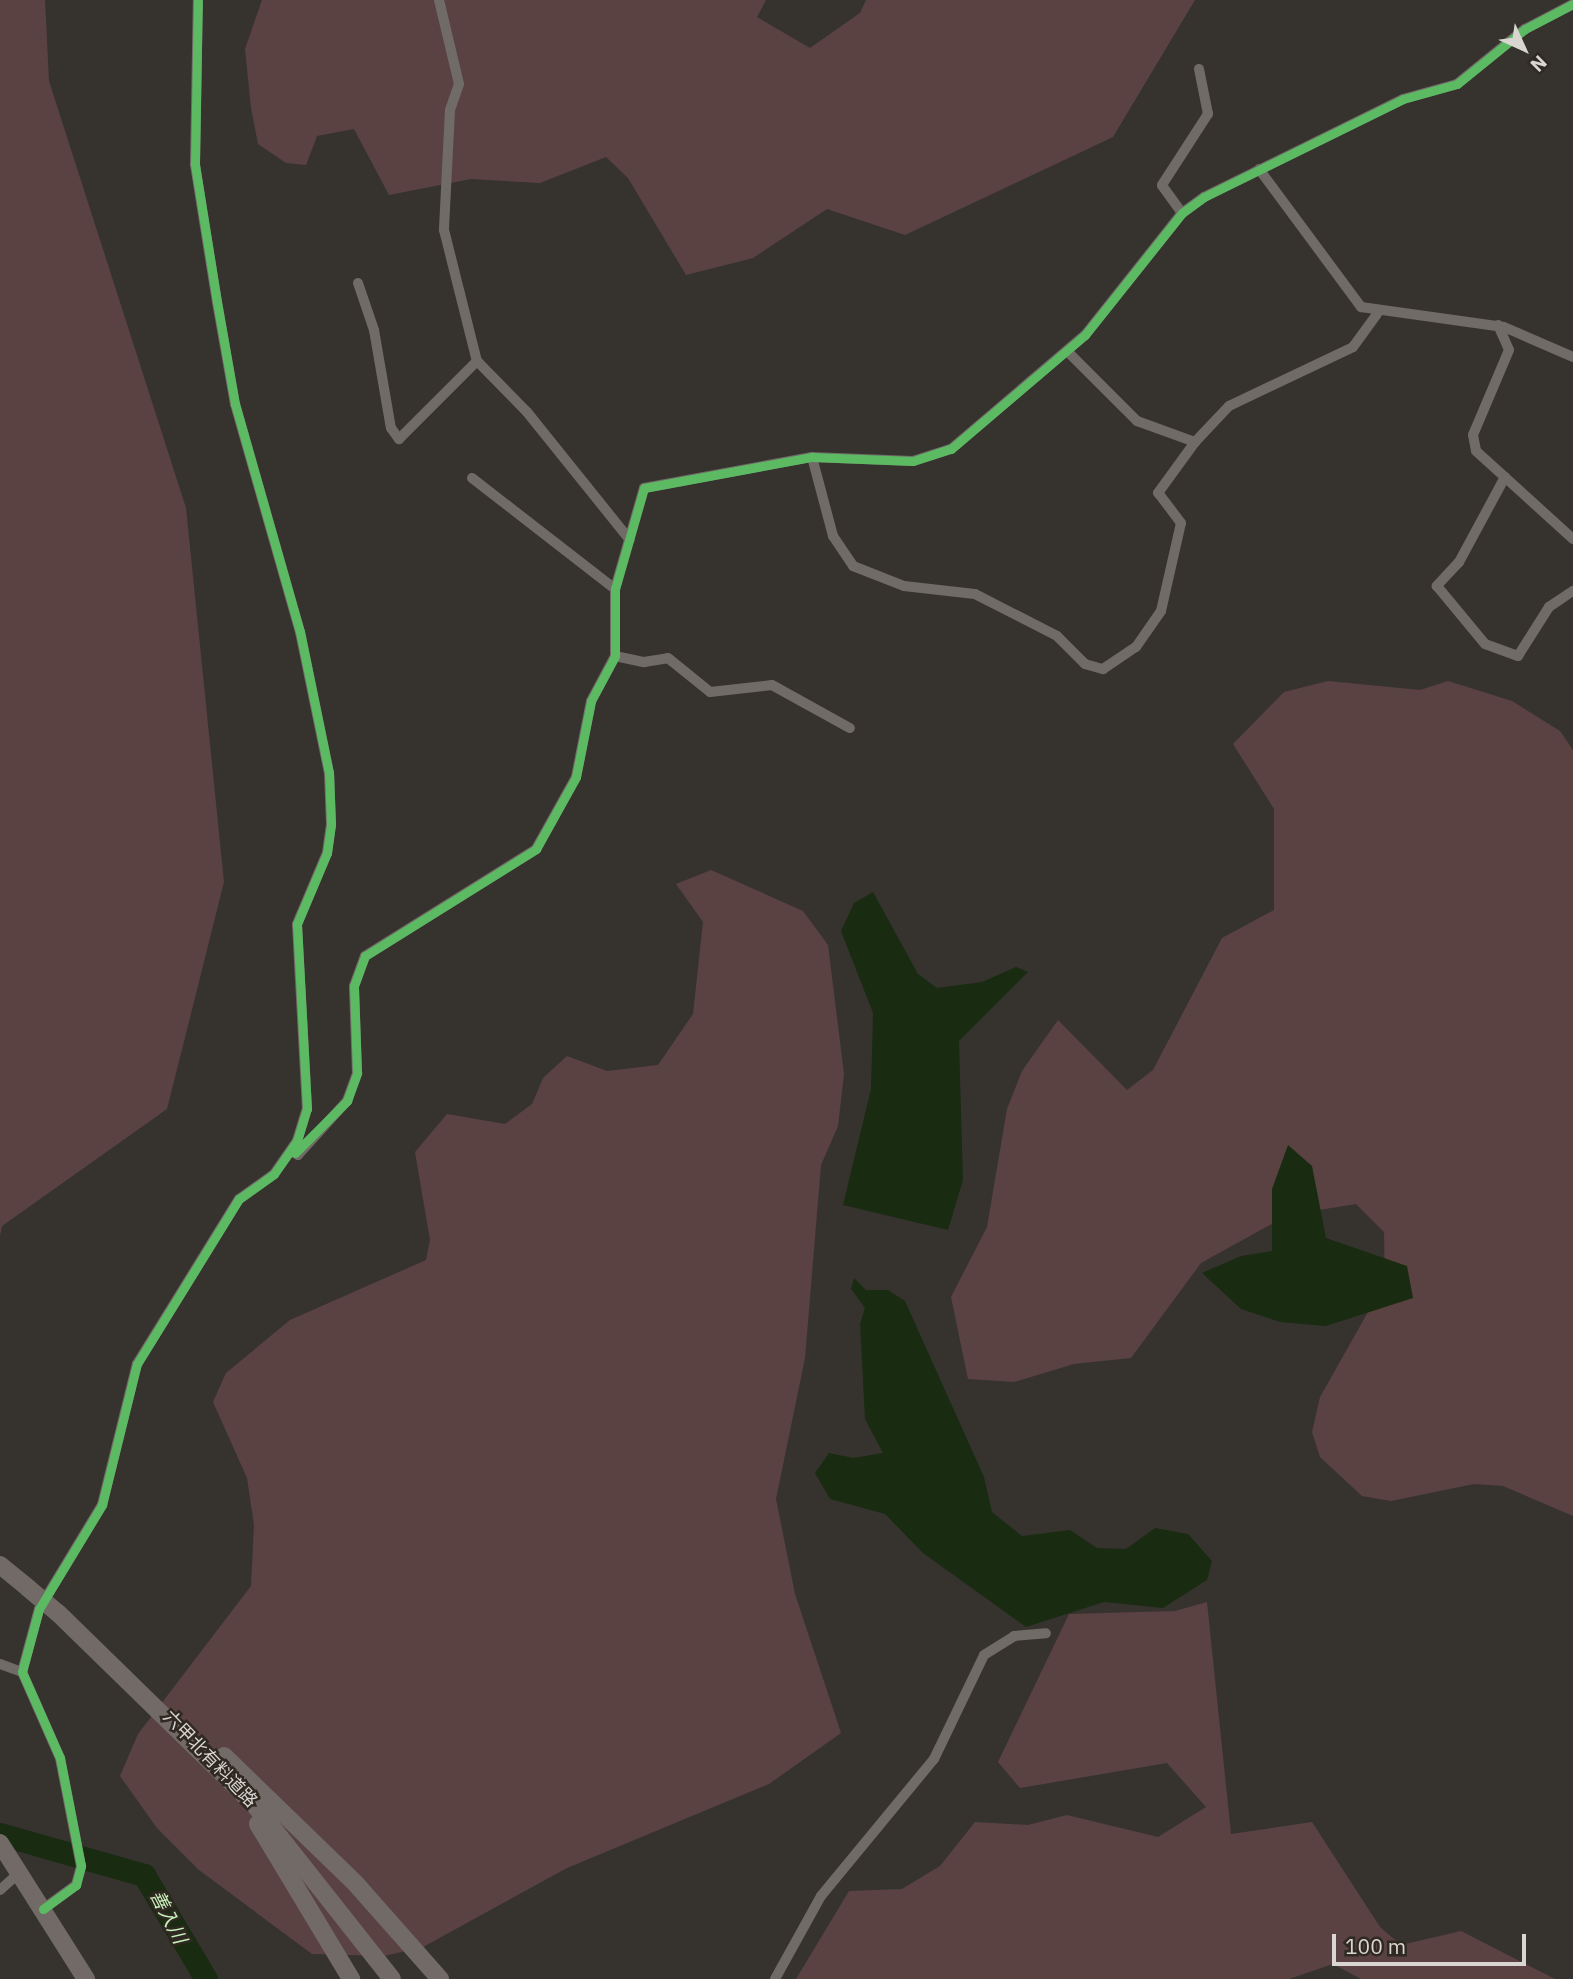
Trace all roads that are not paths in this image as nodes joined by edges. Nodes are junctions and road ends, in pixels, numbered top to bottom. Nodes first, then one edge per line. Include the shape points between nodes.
1 (198, 0) edge
2 (439, 0) edge
3 (1573, 4) edge
4 (1199, 69) dead end
5 (1259, 169) junction
6 (1182, 212) junction
7 (358, 283) dead end
8 (1377, 314) junction
9 (1498, 325) junction
10 (1068, 352) junction
11 (1573, 357) edge
12 (477, 361) junction
13 (1195, 442) junction
14 (812, 457) junction
15 (1505, 477) junction
16 (472, 478) dead end
17 (1573, 538) edge
18 (630, 540) junction
19 (615, 589) junction
20 (1573, 591) edge
21 (615, 656) junction
22 (850, 728) dead end
23 (291, 1151) junction
24 (0, 1565) edge
25 (1046, 1633) dead end
26 (109, 1658) junction
27 (0, 1664) edge
28 (22, 1672) junction
29 (216, 1763) junction
30 (2, 1846) edge
31 (20, 1872) junction
32 (0, 1890) edge
33 (43, 1909) junction
34 (86, 1979) edge
35 (351, 1979) edge
36 (392, 1979) edge
37 (440, 1979) edge
38 (775, 1979) edge

1 - 23 street via 195,164 217,302 235,404 300,632 329,773 327,853 297,924 307,1109
2 - 12 street via 459,84 450,110 444,230
3 - 5 street via 1525,29 1458,84 1403,99
4 - 6 street via 1208,114 1162,185
5 - 6 street
5 - 8 street via 1349,296
6 - 10 street
7 - 12 street via 374,330 391,428 399,439
8 - 9 street
8 - 13 street via 1353,347 1229,406
9 - 11 street
9 - 15 street via 1509,350 1473,435 1476,451
10 - 13 street via 1137,421
10 - 14 street via 969,438 934,457
12 - 18 street via 527,412
13 - 14 street via 1158,493 1181,523 1161,611 1136,647 1103,669 1085,664 1057,636 975,594 904,586 853,566 833,536
14 - 18 street via 644,488
15 - 17 street
15 - 20 street via 1459,562 1437,586 1485,644 1518,656 1549,607
16 - 19 street
18 - 19 street
19 - 21 street
21 - 22 street via 644,662 668,658 710,692 772,685
21 - 23 street via 591,701 583,763 536,849 365,956 354,986 357,1073 347,1101 298,1155
23 - 28 street via 274,1174 239,1199 137,1364 102,1505 39,1609
24 - 26 main road, 六甲北有料道路, bridge
25 - 38 street via 1014,1636 984,1655 934,1759 821,1896
26 - 29 main road, 六甲北有料道路
26 - 37 main road via 262,1791
27 - 28 street
28 - 33 street via 60,1758 82,1866 76,1885
29 - 35 main road via 305,1894
29 - 36 main road, 六甲北有料道路 via 333,1897
30 - 31 main road
31 - 32 street
31 - 33 main road
33 - 34 main road

